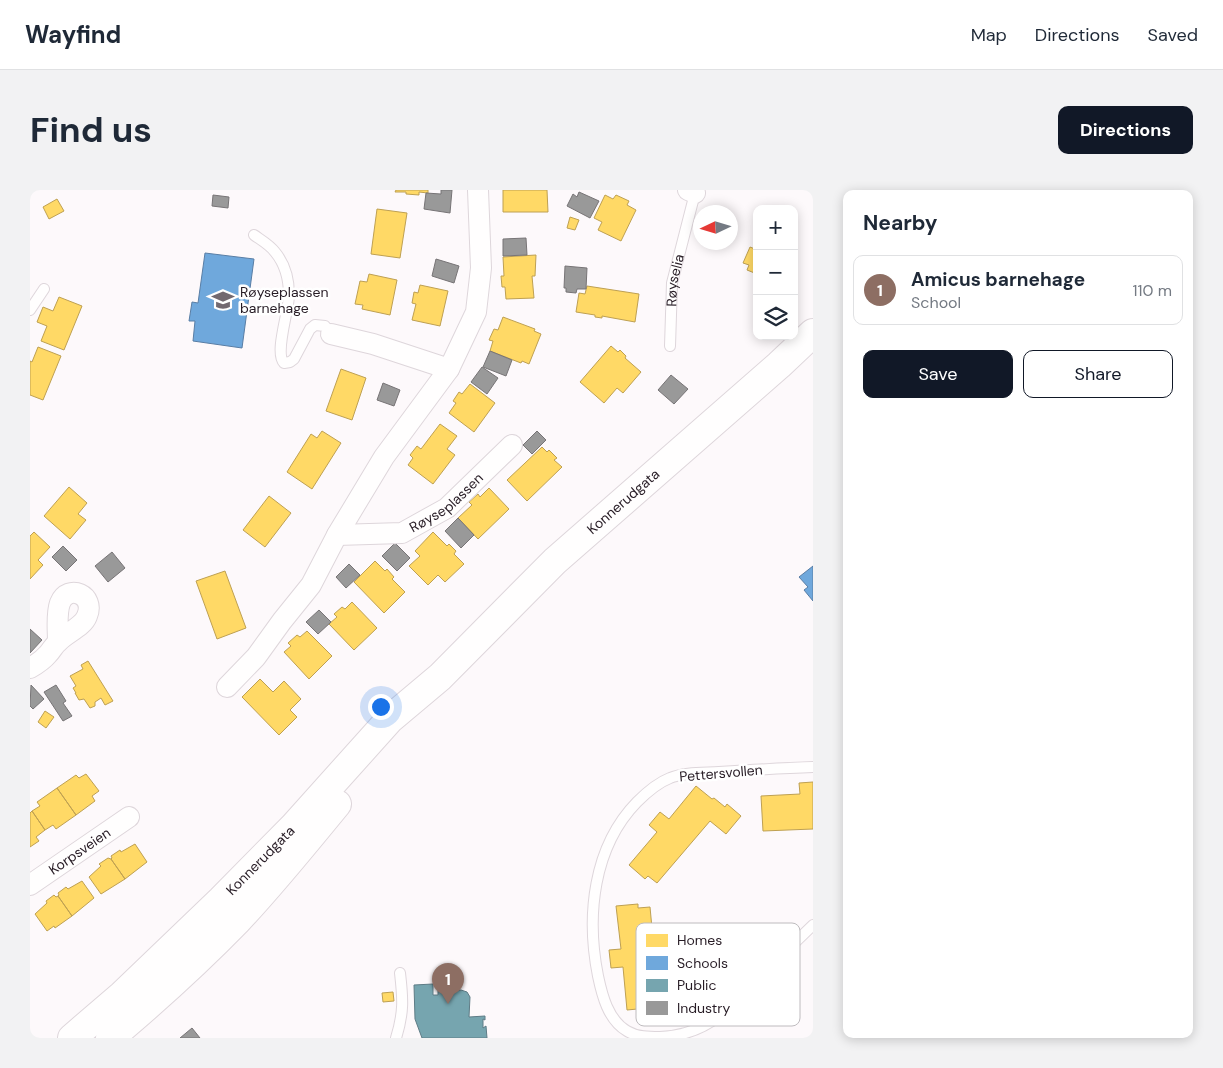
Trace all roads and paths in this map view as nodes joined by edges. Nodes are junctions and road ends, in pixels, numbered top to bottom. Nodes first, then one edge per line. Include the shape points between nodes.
1 (478, 190) edge
2 (691, 192) edge
3 (254, 235) dead end
4 (44, 289) dead end
5 (30, 310) edge
6 (813, 333) edge
7 (331, 334) joint
8 (670, 346) dead end
9 (449, 369) junction
10 (512, 445) dead end
11 (337, 535) junction
12 (58, 642) dead end
13 (30, 668) edge
14 (440, 677) junction
15 (227, 687) dead end
16 (813, 767) edge
17 (129, 817) dead end
18 (30, 885) edge
19 (813, 925) edge
20 (800, 938) edge
21 (400, 973) dead end
22 (706, 1026) edge
23 (72, 1038) edge
24 (110, 1038) edge
25 (396, 1038) edge

1 - 9 street via 481,268 476,312
2 - 8 lane, Røyselia via 672,282
3 - 7 lane via 274,250 287,273 288,311 281,360 284,363 294,359 315,325 325,326
4 - 5 lane
6 - 14 main road, Konnerudgata via 555,561
7 - 9 street
9 - 11 street via 384,457
10 - 11 street, Røyseplassen via 447,508 402,533
11 - 15 street via 311,586 256,657
12 - 13 street via 49,654
14 - 23 main road, Konnerudgata via 390,719 221,900
14 - 24 main road, Konnerudgata via 293,858 237,920
16 - 22 lane, Pettersvollen via 671,777 649,790 632,807 617,827 604,856 595,888 593,943 600,983 612,1016 627,1031 645,1037 669,1036
17 - 18 street, Korpsveien
19 - 20 lane, Pettersvollen
21 - 25 lane via 403,1001

